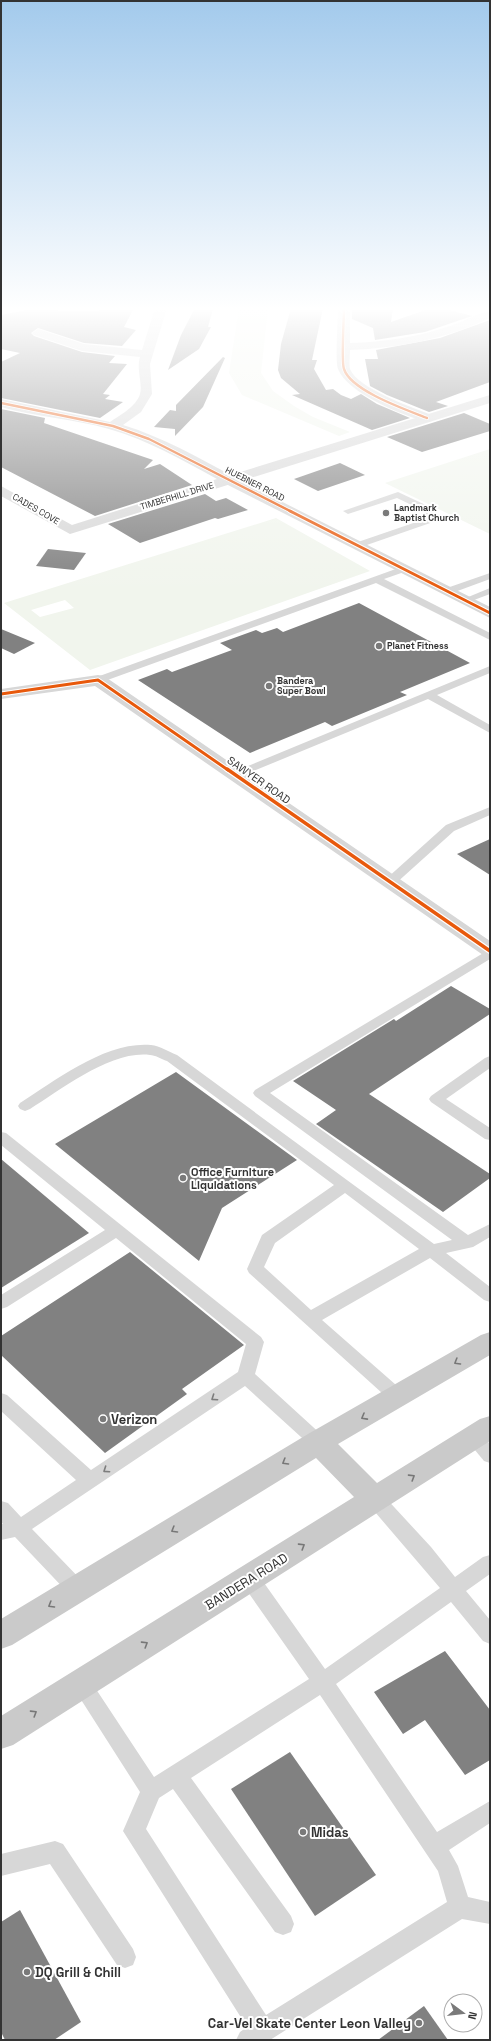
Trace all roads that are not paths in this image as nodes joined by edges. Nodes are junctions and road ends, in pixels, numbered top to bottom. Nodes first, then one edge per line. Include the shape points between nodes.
1 (2, 403) edge
2 (141, 403) edge
3 (397, 403) edge
4 (476, 403) edge
5 (427, 418) junction
6 (114, 426) junction
7 (229, 480) junction
8 (1, 490) edge
9 (348, 512) dead end
10 (70, 530) joint
11 (358, 545) junction
12 (404, 569) junction
13 (490, 576) edge
14 (376, 579) junction
15 (448, 591) junction
16 (490, 591) edge
17 (466, 600) junction
18 (490, 613) edge
19 (490, 637) edge
20 (490, 669) edge
21 (98, 680) junction
22 (1, 694) edge
23 (429, 695) junction
24 (490, 730) edge
25 (235, 775) junction
26 (490, 811) edge
27 (390, 882) junction
28 (490, 952) edge
29 (490, 1061) edge
30 (25, 1106) dead end
31 (490, 1135) edge
32 (1, 1137) edge
33 (344, 1185) junction
34 (117, 1230) junction
35 (490, 1230) edge
36 (467, 1243) junction
37 (431, 1250) junction
38 (490, 1296) edge
39 (1, 1303) edge
40 (310, 1319) junction
41 (490, 1342) edge
42 (246, 1376) junction
43 (398, 1398) junction
44 (1, 1400) edge
45 (485, 1440) edge
46 (318, 1442) junction
47 (90, 1481) junction
48 (376, 1500) junction
49 (1, 1509) edge
50 (10, 1530) edge
51 (490, 1563) edge
52 (250, 1579) junction
53 (78, 1590) junction
54 (454, 1590) junction
55 (1, 1635) edge
56 (490, 1635) edge
57 (323, 1682) junction
58 (81, 1684) junction
59 (1, 1734) edge
60 (176, 1775) junction
61 (151, 1791) junction
62 (490, 1810) edge
63 (434, 1847) junction
64 (1, 1865) edge
65 (460, 1907) junction
66 (490, 1913) edge
67 (283, 1924) dead end
68 (125, 1957) dead end
69 (255, 2035) edge

1 - 6 street, HUEBNER ROAD
2 - 6 street
3 - 5 street
4 - 5 street, TIMBERHILL DRIVE
5 - 7 street, TIMBERHILL DRIVE
6 - 7 street, HUEBNER ROAD via 149,439
7 - 10 street, TIMBERHILL DRIVE
7 - 11 street, HUEBNER ROAD
8 - 10 street, CADES COVE
9 - 11 lane via 398,495 426,509 433,519
11 - 12 street, HUEBNER ROAD
12 - 14 lane
12 - 15 street, HUEBNER ROAD
13 - 15 lane
14 - 19 lane
14 - 21 lane
15 - 17 street, HUEBNER ROAD
16 - 17 lane
17 - 18 street, HUEBNER ROAD
20 - 23 lane
21 - 22 street
21 - 25 street, SAWYER ROAD
23 - 24 lane
23 - 25 lane
25 - 27 street, SAWYER ROAD
26 - 27 lane via 450,828
27 - 28 street, SAWYER ROAD
28 - 36 lane via 260,1093
29 - 31 lane via 436,1099
30 - 33 lane via 98,1062 130,1050 152,1050 172,1058
32 - 34 lane
33 - 37 lane
33 - 40 lane via 268,1239 255,1269
34 - 39 lane
34 - 42 lane via 255,1342
35 - 36 lane
36 - 37 lane
37 - 38 lane
37 - 40 lane
40 - 43 lane
41 -> 43 main road
42 - 46 lane
42 -> 47 lane
43 -> 46 main road
44 - 47 lane
48 -> 45 main road, BANDERA ROAD
46 - 48 main road
46 -> 53 main road
47 - 50 lane
52 -> 48 main road, BANDERA ROAD
48 - 54 lane
49 - 50 lane
50 - 53 lane
51 - 54 lane
52 - 57 lane
58 -> 52 main road, BANDERA ROAD
53 -> 55 main road
54 - 56 lane
54 - 57 lane
57 - 60 lane
57 - 63 lane
59 -> 58 main road, BANDERA ROAD
58 - 61 lane
60 - 61 lane
60 - 67 lane
61 - 69 lane via 134,1830
62 - 63 lane
63 - 65 lane via 447,1866
64 - 68 lane via 55,1852
65 - 66 lane
65 - 69 lane

